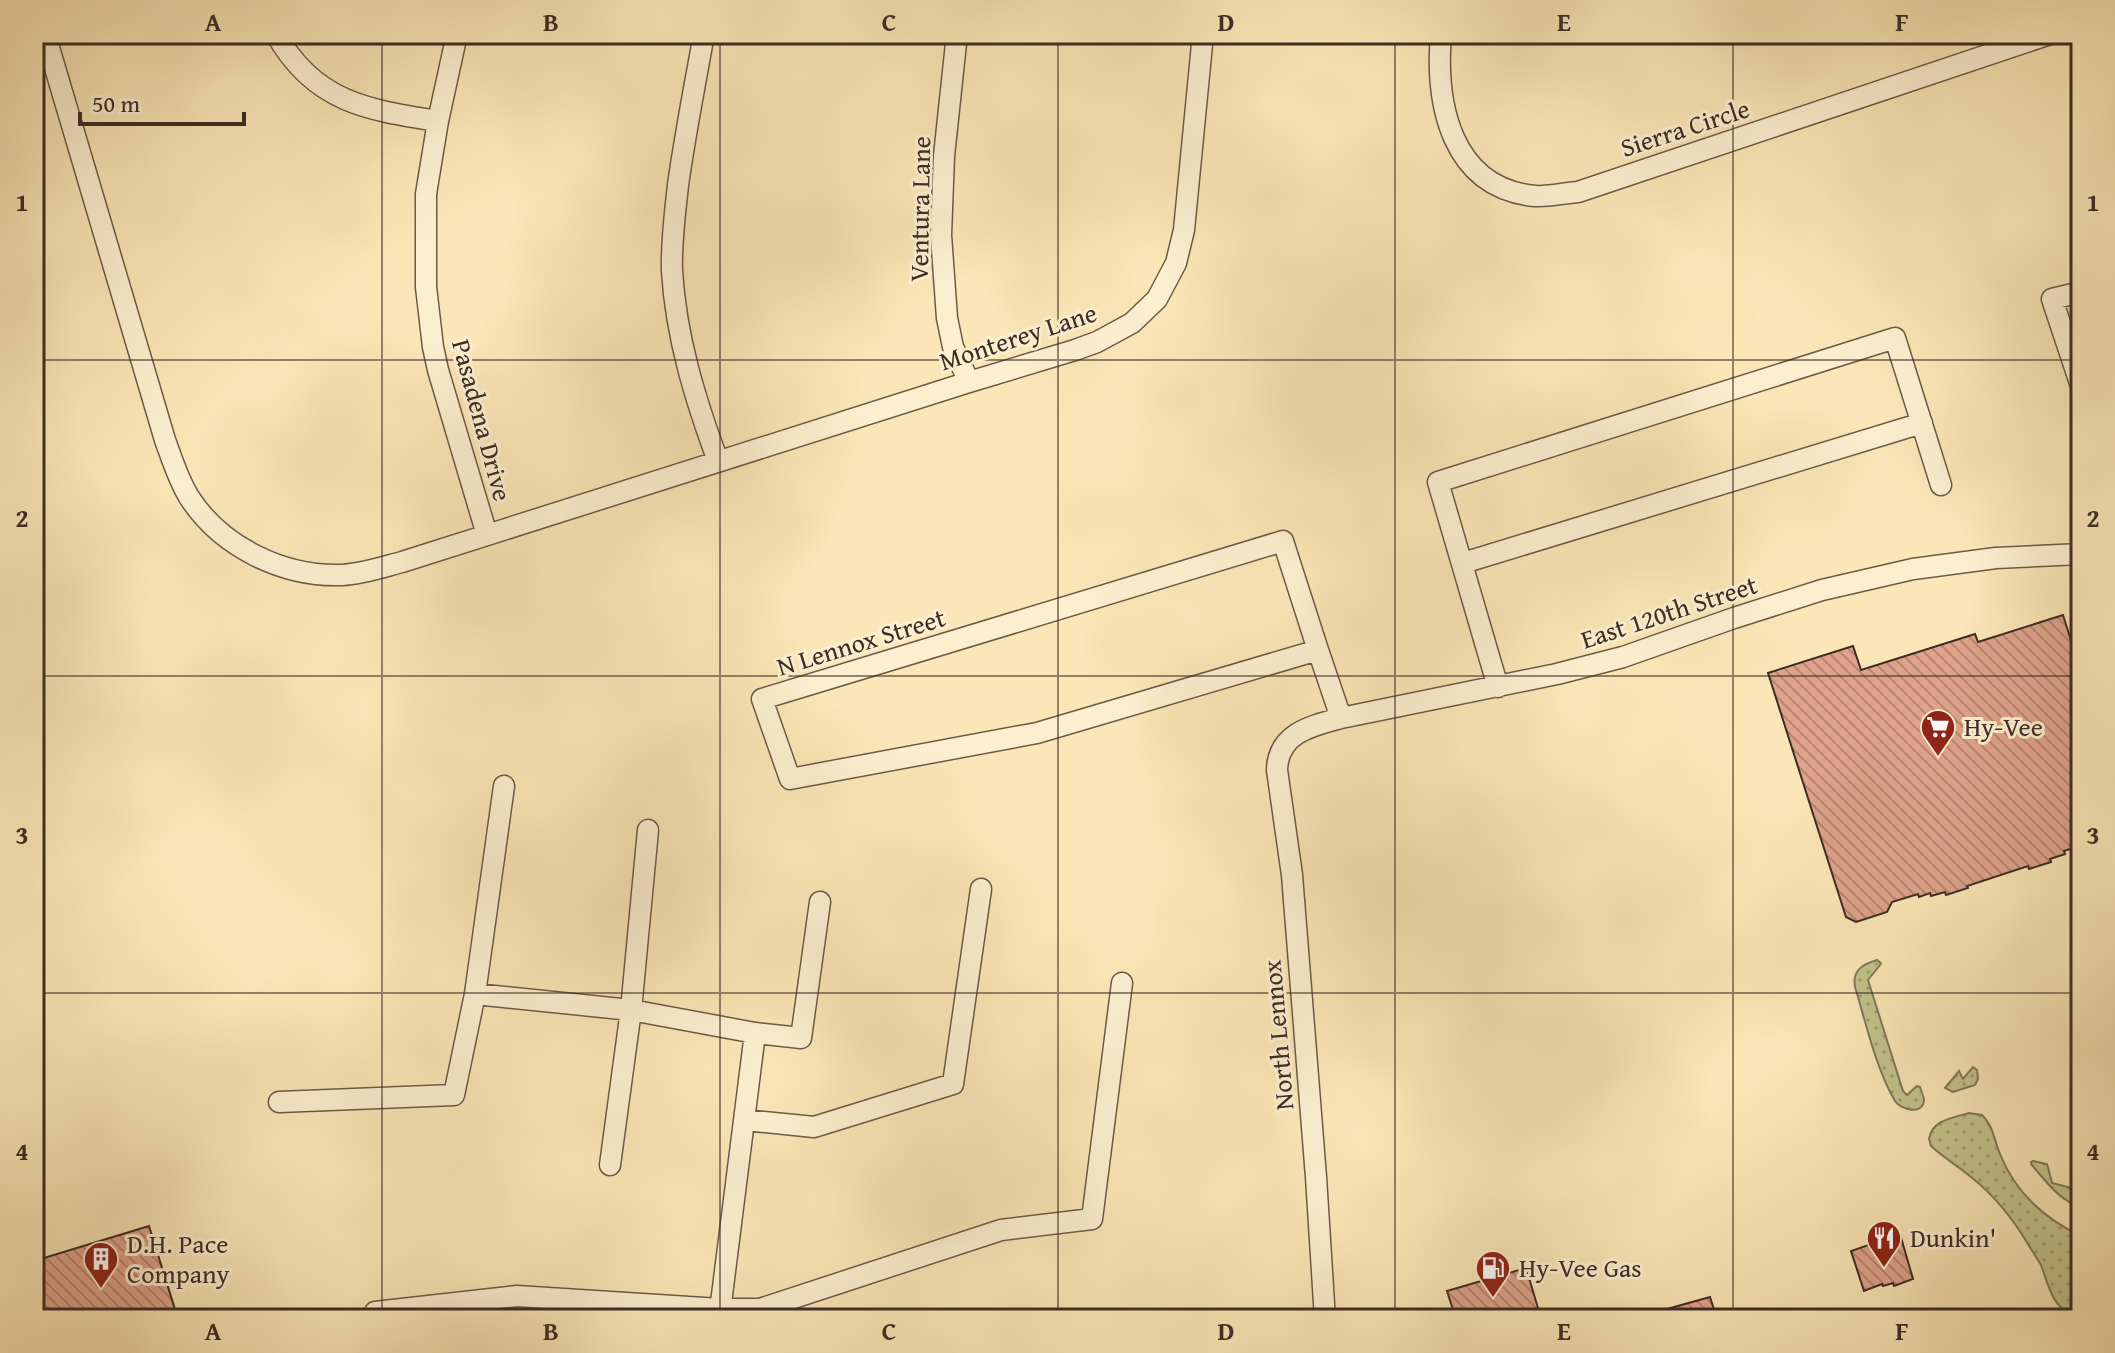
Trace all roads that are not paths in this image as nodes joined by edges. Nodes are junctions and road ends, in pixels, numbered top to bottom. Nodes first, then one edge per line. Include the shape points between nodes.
1 (45, 34) edge
2 (276, 34) edge
3 (457, 34) edge
4 (704, 34) edge
5 (957, 34) edge
6 (1203, 34) edge
7 (1441, 34) edge
8 (2050, 34) edge
9 (438, 121) junction
10 (2081, 292) edge
11 (969, 382) junction
12 (2081, 386) edge
13 (1922, 423) junction
14 (718, 461) junction
15 (1941, 485) dead end
16 (487, 535) junction
17 (2081, 554) edge
18 (1463, 563) junction
19 (1318, 650) junction
20 (1498, 687) junction
21 (1341, 718) junction
22 (1282, 748) joint
23 (504, 786) dead end
24 (648, 830) dead end
25 (981, 889) dead end
26 (820, 902) dead end
27 (1122, 983) dead end
28 (475, 994) junction
29 (631, 1010) junction
30 (755, 1033) junction
31 (279, 1102) dead end
32 (744, 1120) junction
33 (610, 1165) dead end
34 (375, 1312) dead end
35 (720, 1314) edge
36 (1325, 1319) edge

1 - 16 street, Pasadena Drive via 165,440 178,476 206,518 256,556 316,574 367,572
2 - 9 street via 311,79 339,98 375,111
3 - 9 street, Pasadena Drive
4 - 14 street via 682,156 672,269 680,339
5 - 11 street, Ventura Lane via 941,235 950,332
6 - 11 street, Monterey Lane via 1184,230 1176,263 1157,299 1132,323 1097,342
7 - 8 street, Sierra Circle via 1446,119 1459,150 1481,175 1512,192 1537,196 1578,192
9 - 16 street, Pasadena Drive via 426,194 426,287 433,347
10 - 12 street via 2052,299
11 - 14 street, Monterey Lane
13 - 15 street
13 - 18 street
13 - 18 street via 1895,338 1438,482
14 - 16 street, Monterey Lane
17 - 20 street, East 120th Street via 1913,569 1822,590 1635,654
18 - 20 street
19 - 19 street, N Lennox Street via 1037,733 790,779 762,699 1283,541
19 - 21 street, N Lennox Street
20 - 21 street, East 120th Street
21 - 22 street, East 120th Street via 1308,727
22 - 36 street, North Lennox via 1277,770 1292,875
23 - 28 street
24 - 29 street
25 - 32 street via 953,1084 814,1127
26 - 30 street via 801,1038
27 - 35 street via 1092,1219 1001,1230 760,1309
28 - 29 street
28 - 31 street via 454,1095
29 - 30 street
29 - 33 street
30 - 32 street
32 - 35 street
34 - 35 street via 517,1296

